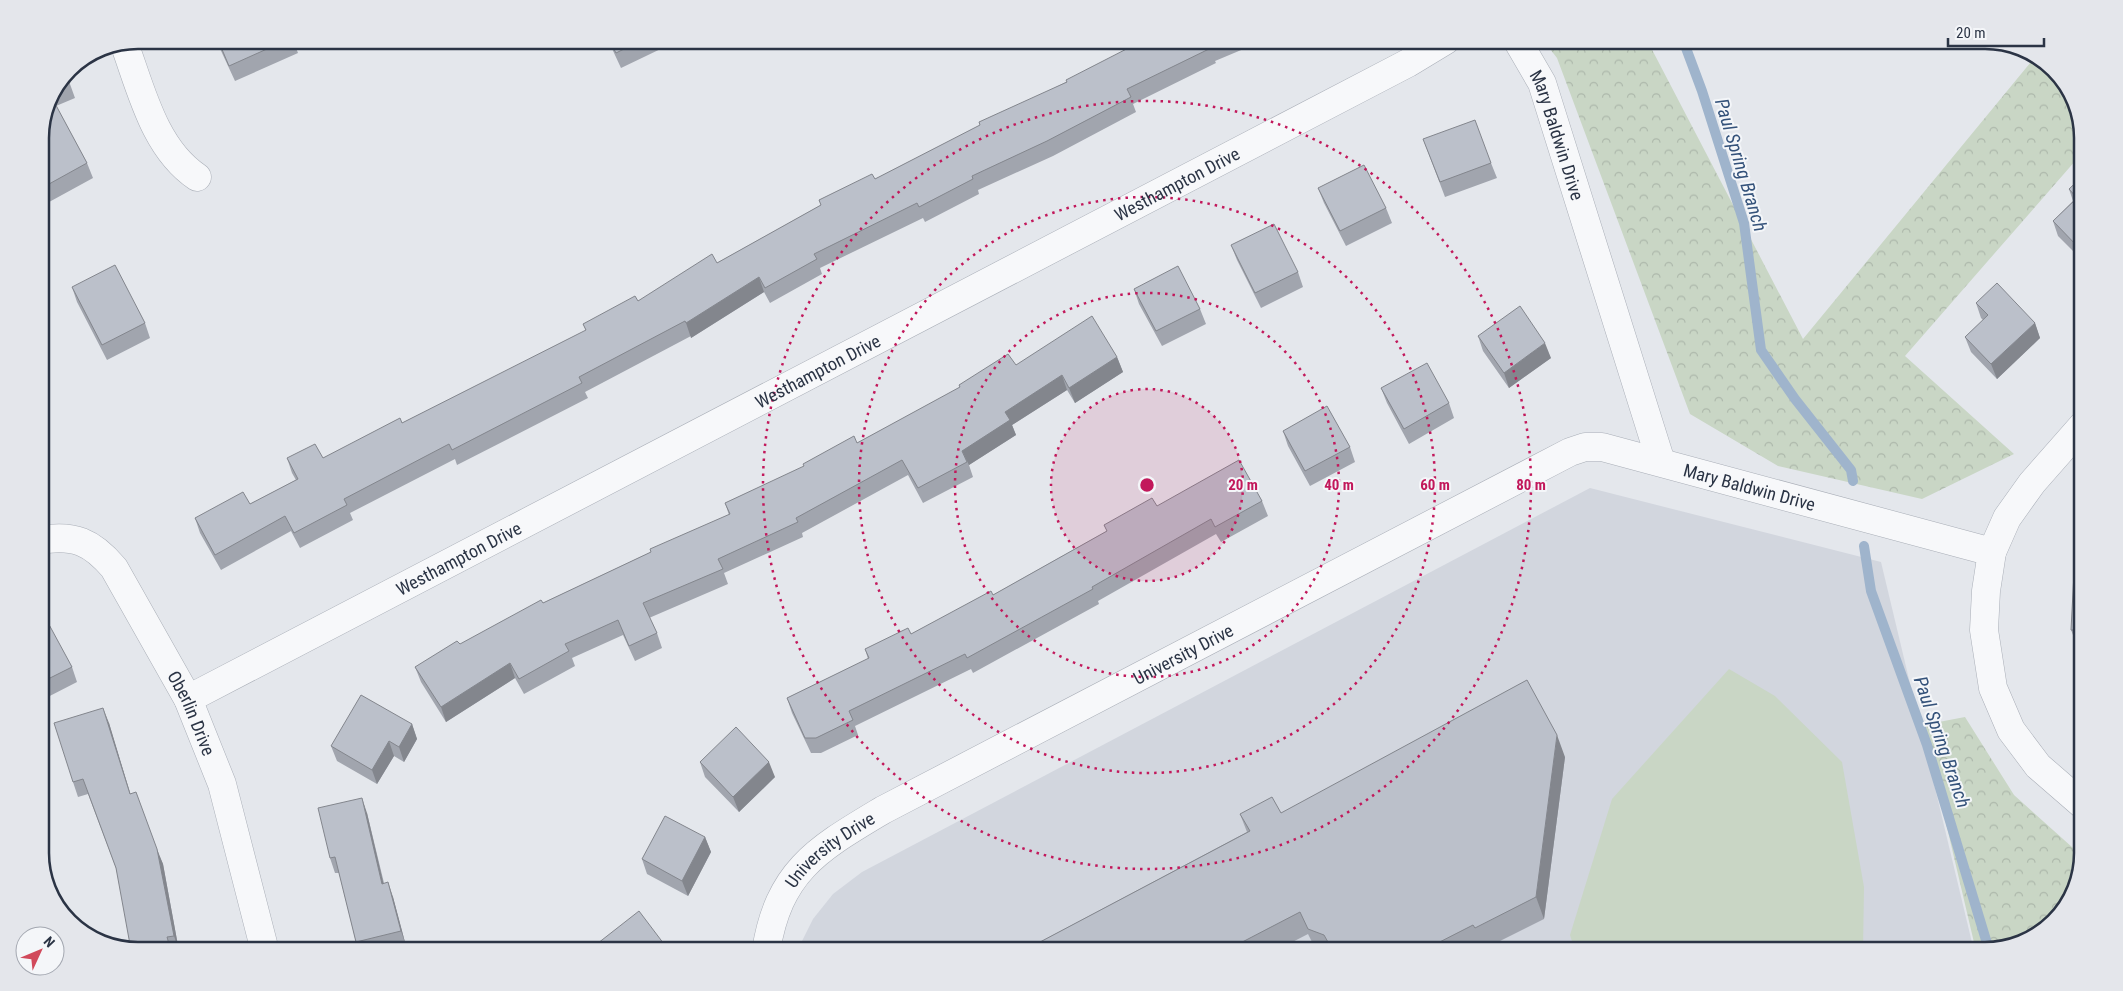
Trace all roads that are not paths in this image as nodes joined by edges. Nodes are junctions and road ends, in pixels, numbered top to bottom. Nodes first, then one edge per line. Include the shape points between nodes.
1 (1430, 49) edge
2 (1522, 49) edge
3 (126, 50) edge
4 (197, 177) dead end
5 (2074, 435) edge
6 (1661, 462) junction
7 (49, 539) edge
8 (1992, 552) junction
9 (188, 699) junction
10 (2074, 797) edge
11 (263, 942) edge
12 (768, 942) edge

1 - 9 street, Westhampton Drive
2 - 6 street, Mary Baldwin Drive via 1542,82
3 - 4 street via 155,126 175,158
5 - 8 street via 2032,483 2007,518
6 - 8 street, Mary Baldwin Drive
6 - 12 street, University Drive via 1602,446 1570,452 883,810 830,842 804,865 787,888 775,914
7 - 9 street, Oberlin Drive via 81,541 101,552 114,568
8 - 10 street via 1984,630 1993,688 2011,730 2032,758
9 - 11 street, Oberlin Drive via 222,784

